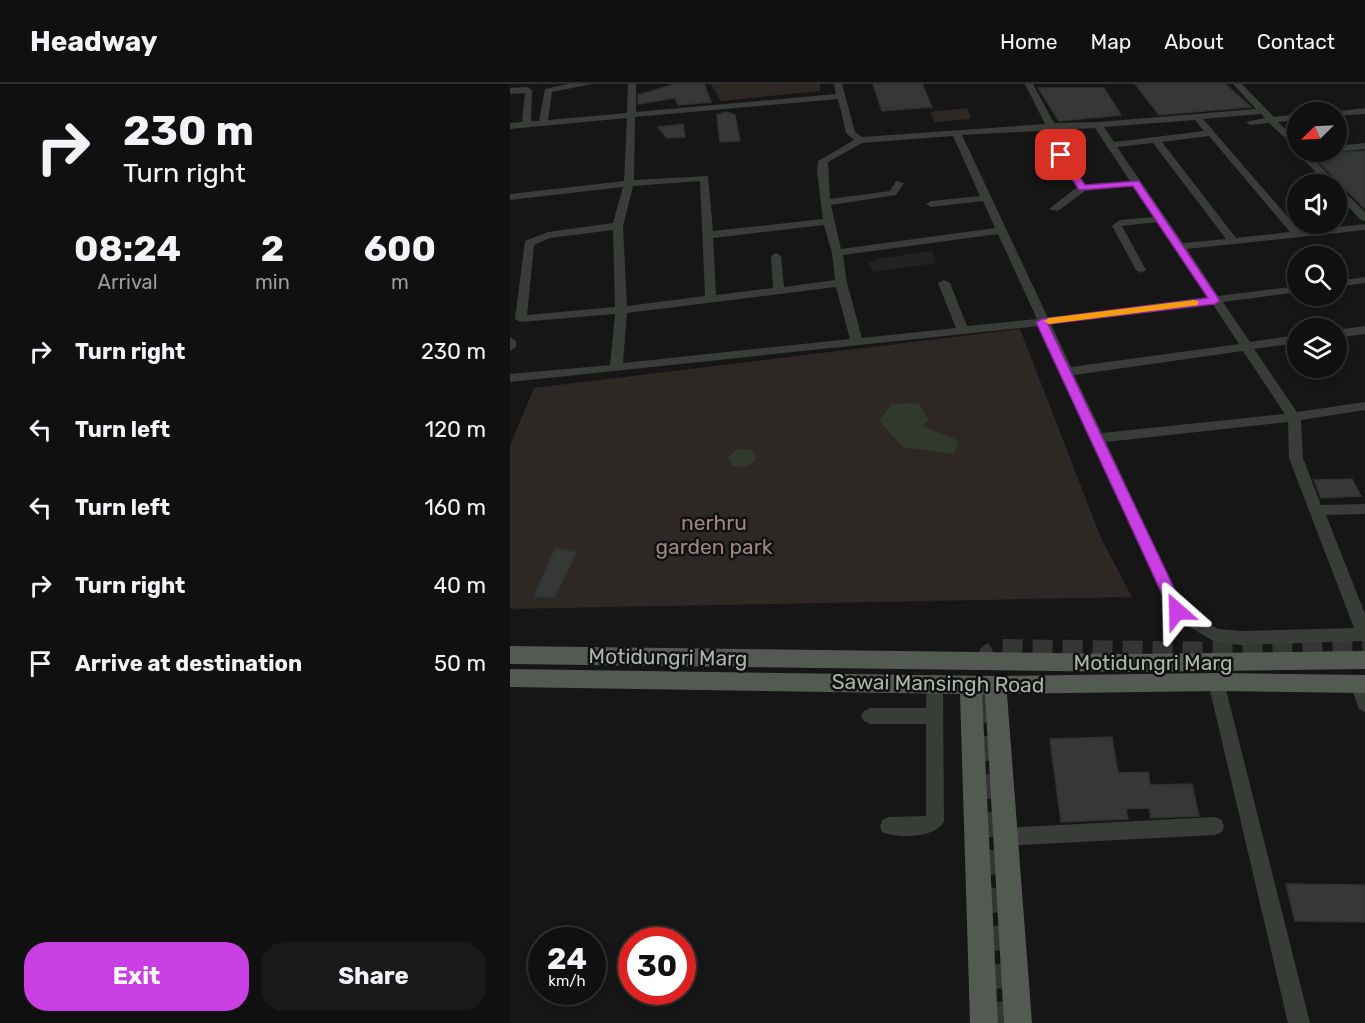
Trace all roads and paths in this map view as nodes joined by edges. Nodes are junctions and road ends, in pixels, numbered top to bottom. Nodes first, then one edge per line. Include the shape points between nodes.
1 (588, 84) edge
2 (632, 84) edge
3 (838, 84) edge
4 (1029, 84) edge
5 (1237, 84) edge
6 (510, 91) edge
7 (841, 96) junction
8 (1263, 111) junction
9 (1365, 111) edge
10 (1347, 112) edge
11 (632, 115) junction
12 (1198, 118) junction
13 (1287, 118) edge
14 (1271, 119) junction
15 (543, 123) junction
16 (526, 125) junction
17 (1098, 125) junction
18 (1227, 125) dead end
19 (510, 126) edge
20 (1051, 126) junction
21 (1211, 129) junction
22 (957, 134) junction
23 (1287, 135) edge
24 (1050, 139) dead end
25 (860, 140) junction
26 (1156, 140) junction
27 (1110, 145) junction
28 (1365, 146) edge
29 (1347, 148) edge
30 (1313, 162) edge
31 (1324, 174) edge
32 (629, 183) junction
33 (899, 183) dead end
34 (1136, 183) junction
35 (1083, 188) junction
36 (510, 197) edge
37 (986, 198) junction
38 (1347, 199) edge
39 (826, 203) junction
40 (931, 204) dead end
41 (1054, 209) dead end
42 (1365, 218) edge
43 (1160, 219) junction
44 (828, 221) junction
45 (1287, 222) edge
46 (618, 226) junction
47 (1365, 226) edge
48 (1347, 228) edge
49 (1001, 230) junction
50 (1297, 234) edge
51 (709, 235) junction
52 (1232, 240) junction
53 (1180, 247) junction
54 (837, 253) junction
55 (776, 256) dead end
56 (1141, 270) dead end
57 (524, 277) junction
58 (510, 278) edge
59 (1365, 280) edge
60 (1347, 282) edge
61 (841, 283) junction
62 (944, 283) dead end
63 (779, 290) junction
64 (1287, 291) edge
65 (711, 298) junction
66 (1215, 301) junction
67 (621, 310) junction
68 (1042, 322) junction
69 (963, 330) junction
70 (1365, 330) edge
71 (1347, 332) edge
72 (510, 341) edge
73 (857, 341) junction
74 (1287, 341) edge
75 (1248, 346) junction
76 (510, 347) edge
77 (616, 368) junction
78 (1066, 372) junction
79 (512, 381) edge
80 (1365, 406) edge
81 (1294, 417) junction
82 (1098, 438) junction
83 (1365, 509) edge
84 (1317, 510) junction
85 (510, 654) edge
86 (1365, 660) edge
87 (510, 678) edge
88 (1216, 682) junction
89 (935, 684) junction
90 (983, 685) junction
91 (1363, 690) edge
92 (935, 716) junction
93 (870, 717) dead end
94 (889, 826) dead end
95 (1215, 826) dead end
96 (1004, 837) junction
97 (984, 1023) edge
98 (1018, 1023) edge
99 (1299, 1023) edge

1 - 15 street via 548,91
2 - 11 street
3 - 7 street
4 - 20 street
5 - 8 street
6 - 16 street via 529,92
7 - 11 street
7 - 25 street via 851,133
8 - 12 street
8 - 14 street
9 - 10 street
11 - 15 street
11 - 32 street
12 - 17 street
12 - 21 street
13 - 14 street
14 - 18 street
14 - 23 street
15 - 16 street
16 - 19 street
17 - 20 street
17 - 27 street
20 - 22 street
21 - 26 street
21 - 45 street
22 - 25 street
22 - 37 street
24 - 35 street
25 - 39 street via 823,161
26 - 27 street
26 - 52 street
27 - 34 street
28 - 29 street
30 - 31 street
32 - 36 street
32 - 46 street
32 - 51 street via 705,178
33 - 39 street via 893,193 883,196
34 - 35 street
34 - 43 street
35 - 41 street
37 - 40 street
37 - 49 street
38 - 42 street
39 - 44 street
43 - 53 street
43 - 56 street via 1117,226
44 - 51 street
44 - 54 street
46 - 57 street via 537,238 529,243
46 - 67 street
47 - 48 street
49 - 54 street
49 - 68 street
50 - 52 street
51 - 65 street
52 - 53 street
53 - 66 street
54 - 61 street
55 - 63 street
57 - 58 street
57 - 67 street via 521,319
59 - 60 street
61 - 63 street
61 - 73 street
62 - 69 street
63 - 65 street
64 - 66 street
65 - 67 street
66 - 68 street
66 - 75 street
67 - 77 street
68 - 69 street
68 - 78 street
69 - 73 street
70 - 71 street
72 - 76 street
73 - 77 street
74 - 75 street
75 - 78 street
75 - 81 street
77 - 79 street
78 - 82 street
80 - 81 street
81 - 82 street
81 - 84 street via 1296,458
82 - 84 street via 1177,611 1215,635 1241,638 1365,634
83 - 84 street
85 - 86 main road, Motidungri Marg via 1128,663
87 - 89 main road, Sawai Mansingh Road
88 - 90 main road, Sawai Mansingh Road
88 - 91 main road, Sawai Mansingh Road
88 - 99 street
89 - 90 main road, Sawai Mansingh Road
89 - 92 street
90 - 96 main road
90 - 97 main road
92 - 93 street
92 - 94 street via 935,820 929,825
95 - 96 street
96 - 98 main road

